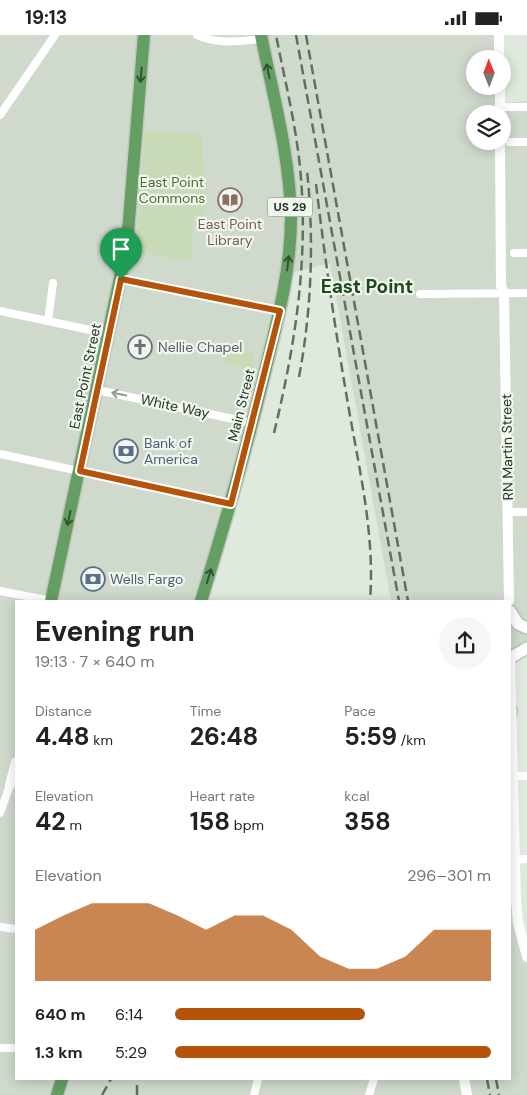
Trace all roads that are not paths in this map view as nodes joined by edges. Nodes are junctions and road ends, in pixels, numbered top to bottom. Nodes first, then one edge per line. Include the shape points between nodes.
1 (55, 35) edge
2 (144, 35) edge
3 (197, 35) edge
4 (499, 35) edge
5 (261, 37) edge
6 (500, 50) edge
7 (4, 103) edge
8 (527, 107) edge
9 (511, 109) edge
10 (0, 115) edge
11 (511, 142) edge
12 (527, 142) edge
13 (505, 150) edge
14 (514, 253) dead end
15 (527, 253) edge
16 (121, 279) junction
17 (53, 283) dead end
18 (504, 293) junction
19 (527, 293) edge
20 (420, 294) dead end
21 (0, 311) edge
22 (280, 311) junction
23 (48, 321) junction
24 (109, 334) junction
25 (97, 390) junction
26 (252, 423) junction
27 (0, 454) edge
28 (80, 471) junction
29 (231, 504) junction
30 (508, 512) junction
31 (527, 512) edge
32 (0, 591) edge
33 (46, 600) edge
34 (51, 600) edge
35 (201, 600) edge
36 (509, 600) edge
37 (511, 613) edge
38 (527, 628) edge
39 (527, 648) edge
40 (511, 657) edge
41 (511, 710) edge
42 (15, 765) edge
43 (513, 776) junction
44 (527, 776) edge
45 (9, 785) edge
46 (0, 813) edge
47 (527, 859) edge
48 (515, 860) junction
49 (0, 927) edge
50 (15, 929) edge
51 (527, 957) edge
52 (0, 1048) edge
53 (15, 1048) edge
54 (62, 1080) edge
55 (258, 1080) edge
56 (374, 1080) edge
57 (464, 1080) edge
58 (57, 1095) edge
59 (254, 1095) edge
60 (370, 1095) edge
61 (467, 1095) edge

1 - 7 street
2 -> 16 main road, East Point Street via 127,245
3 - 5 street via 226,43
4 - 6 street
22 -> 5 main road, Main Street / US 29 via 290,248 290,192
7 - 10 street
8 - 9 street
11 - 12 street
13 - 18 street, RN Martin Street via 501,286
14 - 15 street
16 - 22 street
16 - 24 main road, East Point Street
17 - 23 street
18 - 19 street
18 - 20 street
18 - 30 street, RN Martin Street
21 - 23 street
22 - 26 main road, Main Street / US 29
23 - 24 street
24 - 25 main road, East Point Street
26 -> 25 street, White Way
25 - 28 main road, East Point Street
26 - 29 main road, Main Street / US 29
27 - 28 street
28 - 29 street
28 -> 34 main road, East Point Street
35 -> 29 main road, Main Street / US 29
30 - 31 street
30 - 36 street, RN Martin Street
32 - 33 street
37 - 38 main road via 518,624
39 - 40 main road
41 - 43 street
42 - 45 street
43 - 44 street
43 - 48 street
45 - 46 street
47 - 48 street
48 - 51 street via 518,923
49 - 50 street
52 - 53 street
54 - 58 main road
55 - 59 street
56 - 60 street
57 - 61 street

